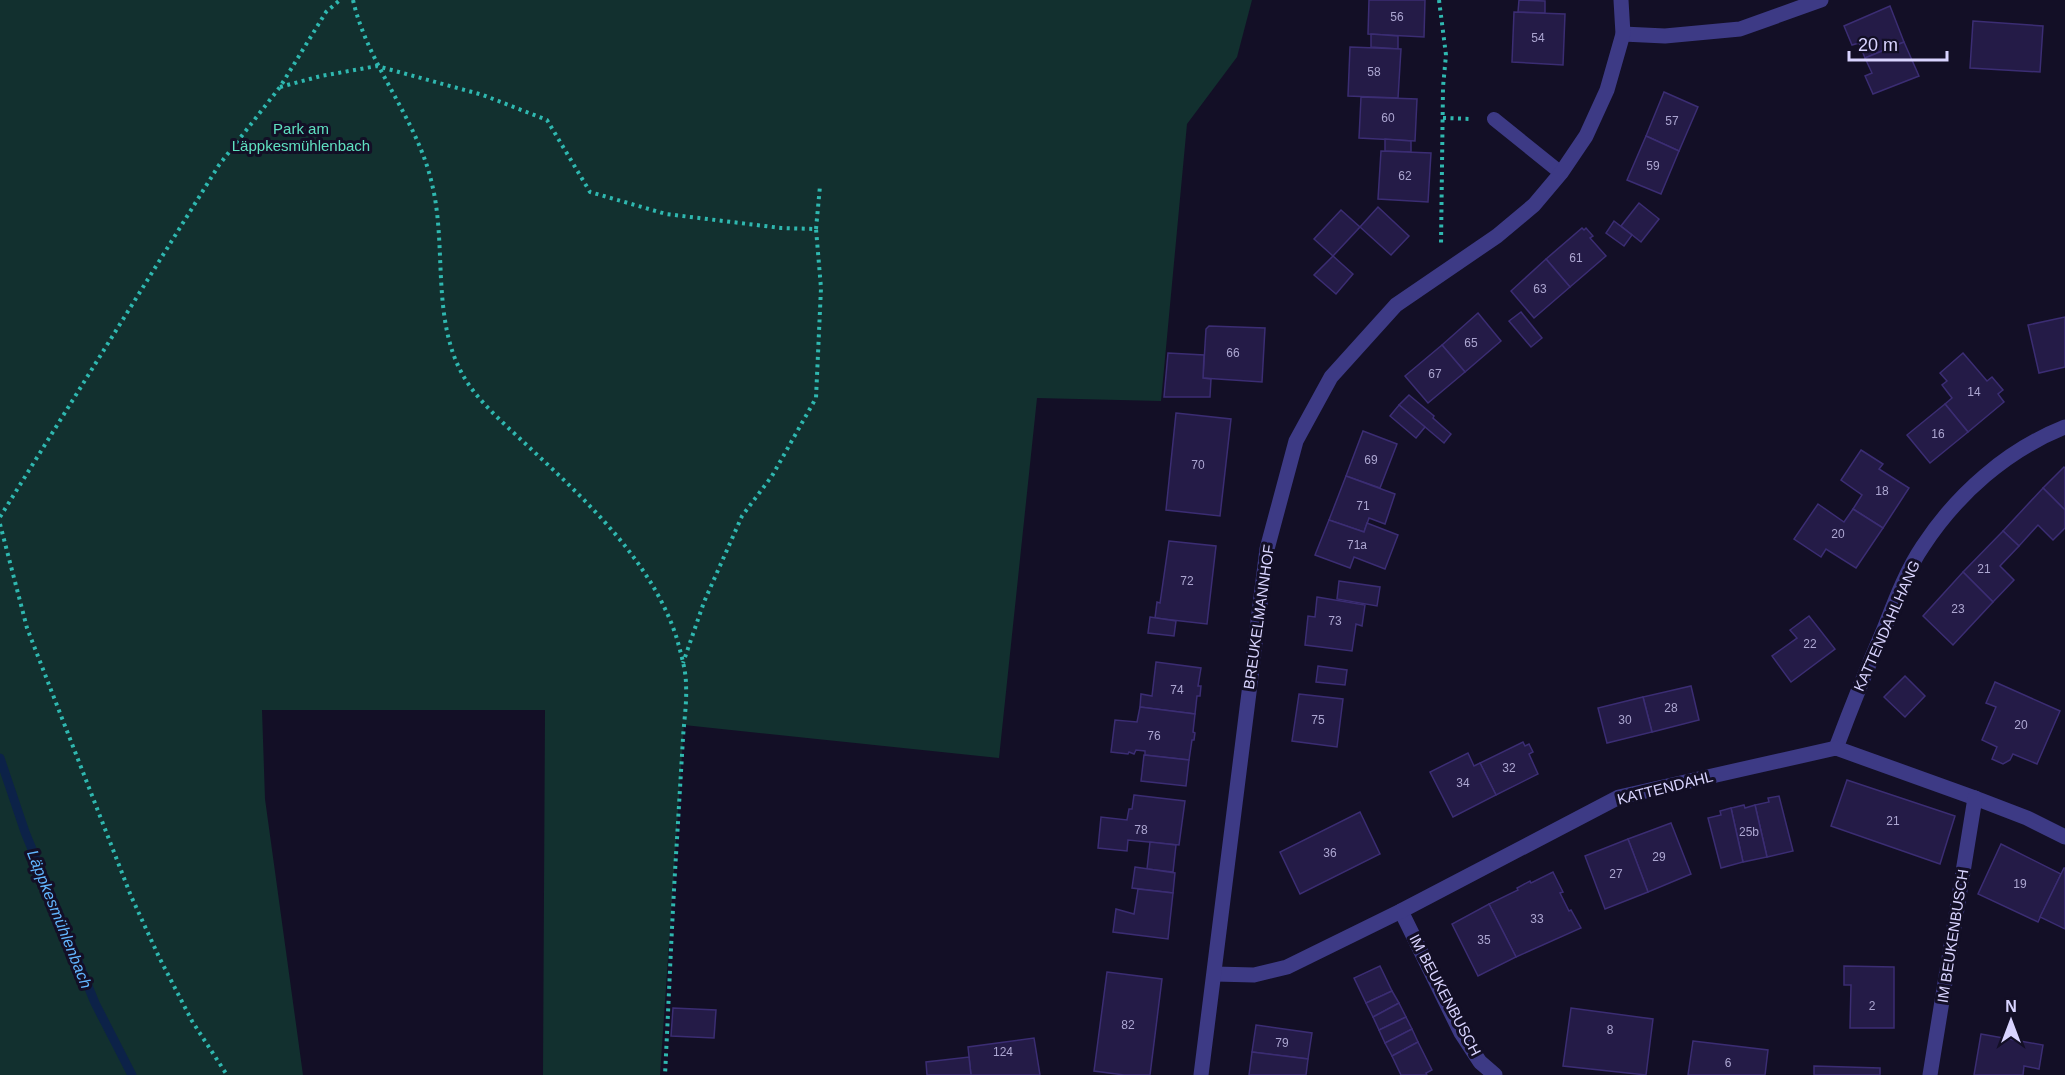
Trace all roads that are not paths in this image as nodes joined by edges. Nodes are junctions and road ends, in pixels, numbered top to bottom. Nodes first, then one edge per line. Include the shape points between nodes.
1 (1621, 0) edge
2 (1821, 0) edge
3 (1623, 34) junction
4 (1494, 119) dead end
5 (1561, 173) junction
6 (2065, 427) edge
7 (1836, 748) junction
8 (1975, 798) junction
9 (2065, 837) edge
10 (1401, 911) junction
11 (1215, 974) junction
12 (1201, 1075) edge
13 (1495, 1075) edge
14 (1930, 1075) edge

1 - 3 street, BREUKELMANNHOF
2 - 3 street via 1740,28 1665,36
3 - 5 street, BREUKELMANNHOF via 1607,90 1586,136
4 - 5 lane
5 - 11 street, BREUKELMANNHOF via 1534,205 1497,236 1396,305 1331,377 1296,441 1267,549
6 - 7 street, KATTENDAHLHANG via 1993,469 1955,502 1922,547 1896,600
7 - 8 street
7 - 10 street, KATTENDAHL via 1619,797
8 - 9 street
8 - 14 street, IM BEUKENBUSCH
10 - 11 street, KATTENDAHL via 1287,967 1254,975
10 - 13 street, IM BEUKENBUSCH via 1461,1033 1480,1062
11 - 12 street, BREUKELMANNHOF

